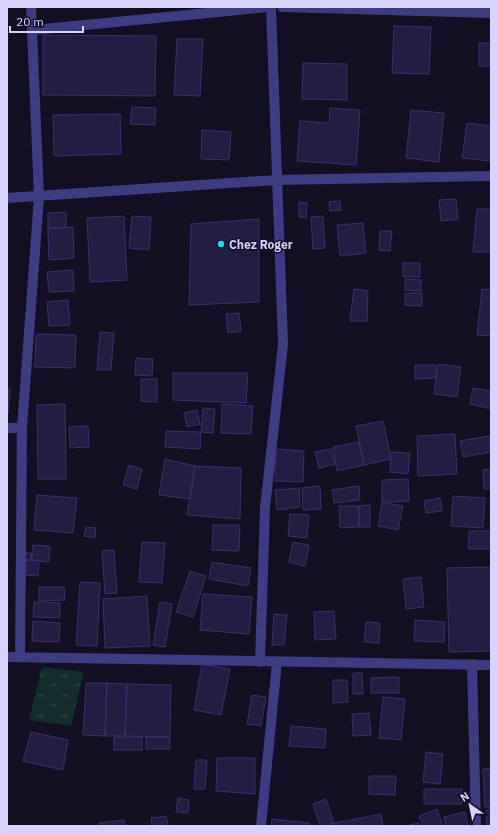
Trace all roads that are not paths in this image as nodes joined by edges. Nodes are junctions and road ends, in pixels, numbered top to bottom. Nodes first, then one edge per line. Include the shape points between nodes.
1 (31, 7) edge
2 (268, 7) edge
3 (271, 7) edge
4 (282, 7) edge
5 (491, 13) edge
6 (34, 30) junction
7 (491, 176) edge
8 (276, 180) junction
9 (39, 197) junction
10 (7, 198) edge
11 (7, 428) edge
12 (22, 428) junction
13 (7, 657) edge
14 (20, 657) junction
15 (260, 662) junction
16 (277, 662) junction
17 (472, 664) junction
18 (491, 665) edge
19 (261, 826) edge
20 (476, 826) edge

1 - 6 street
2 - 6 street
3 - 8 street
4 - 5 street
6 - 9 street
7 - 8 street
8 - 9 street
8 - 15 street via 283,344 265,508
9 - 10 street
9 - 12 street
11 - 12 street
12 - 14 street
13 - 14 street
14 - 15 street
15 - 16 street
16 - 17 street
16 - 19 street
17 - 18 street
17 - 20 street

